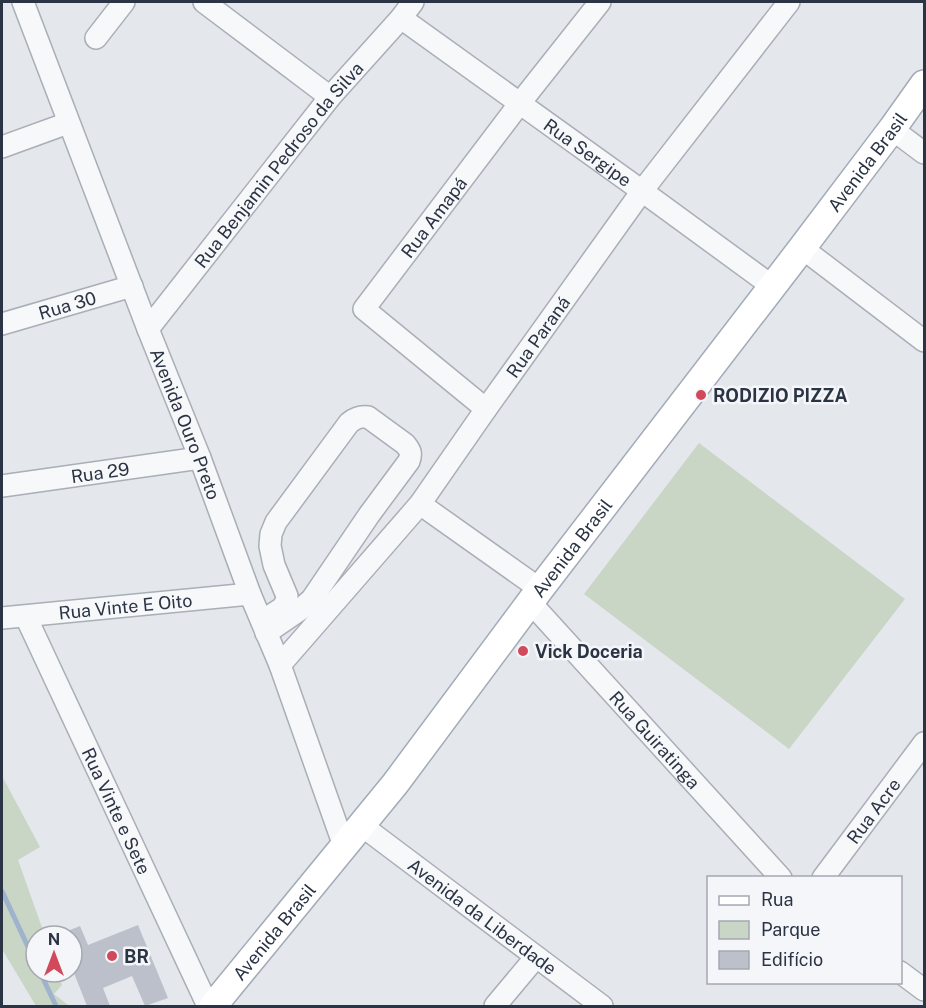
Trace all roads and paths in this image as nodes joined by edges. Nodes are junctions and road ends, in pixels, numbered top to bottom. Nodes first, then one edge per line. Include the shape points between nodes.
1 (23, 2) edge
2 (124, 2) edge
3 (204, 2) edge
4 (600, 2) edge
5 (789, 2) edge
6 (407, 10) edge
7 (96, 38) dead end
8 (924, 84) edge
9 (330, 97) junction
10 (520, 103) junction
11 (68, 123) junction
12 (892, 129) junction
13 (2, 147) edge
14 (924, 153) edge
15 (642, 191) junction
16 (802, 248) junction
17 (132, 286) junction
18 (772, 286) junction
19 (2, 324) edge
20 (148, 329) junction
21 (924, 341) edge
22 (486, 410) junction
23 (200, 458) junction
24 (2, 486) edge
25 (420, 504) junction
26 (250, 594) junction
27 (535, 595) junction
28 (26, 616) junction
29 (2, 618) edge
30 (264, 627) junction
31 (280, 665) junction
32 (924, 743) edge
33 (361, 825) junction
34 (344, 846) junction
35 (779, 876) edge
36 (824, 876) edge
37 (536, 957) junction
38 (902, 974) edge
39 (924, 991) edge
40 (208, 1006) edge
41 (213, 1006) edge
42 (495, 1006) edge
43 (602, 1006) edge

1 - 11 street, Avenida Ouro Preto
2 - 7 street
3 - 9 street
4 - 10 street, Rua Amapá
5 - 15 street, Rua Paraná
6 - 9 street, Rua Benjamin Pedroso da Silva
6 - 10 street, Rua Sergipe
8 - 12 main road, Avenida Brasil
9 - 20 street, Rua Benjamin Pedroso da Silva
10 - 15 street, Rua Sergipe
10 - 22 street, Rua Amapá via 364,309
11 - 13 street
11 - 17 street, Avenida Ouro Preto
12 - 14 street
12 - 16 main road, Avenida Brasil
15 - 18 street, Rua Sergipe
15 - 22 street, Rua Paraná
16 - 18 main road, Avenida Brasil
16 - 21 street
17 - 19 street, Rua 30
17 - 20 street, Avenida Ouro Preto
18 - 27 main road, Avenida Brasil
20 - 23 street, Avenida Ouro Preto
22 - 25 street, Rua Paraná
23 - 24 street, Rua 29
23 - 26 street, Avenida Ouro Preto
25 - 27 street, Rua Guiratinga
25 - 31 street, Rua Paraná
26 - 28 street, Rua Vinte E Oito
26 - 30 street, Avenida Ouro Preto
27 - 33 main road, Avenida Brasil
27 - 35 street, Rua Guiratinga
28 - 29 street, Rua Vinte E Oito
28 - 40 street, Rua Vinte e Sete
30 - 30 street via 301,609 312,599 409,461 410,450 405,444 368,417 348,423 276,522 270,546 287,596 282,608
30 - 31 street, Avenida Ouro Preto
31 - 34 street, Avenida Ouro Preto
32 - 36 street, Rua Acre
33 - 34 main road, Avenida Brasil
33 - 37 street, Avenida da Liberdade
34 - 41 main road, Avenida Brasil
37 - 42 street
37 - 43 street, Avenida da Liberdade
38 - 39 street

